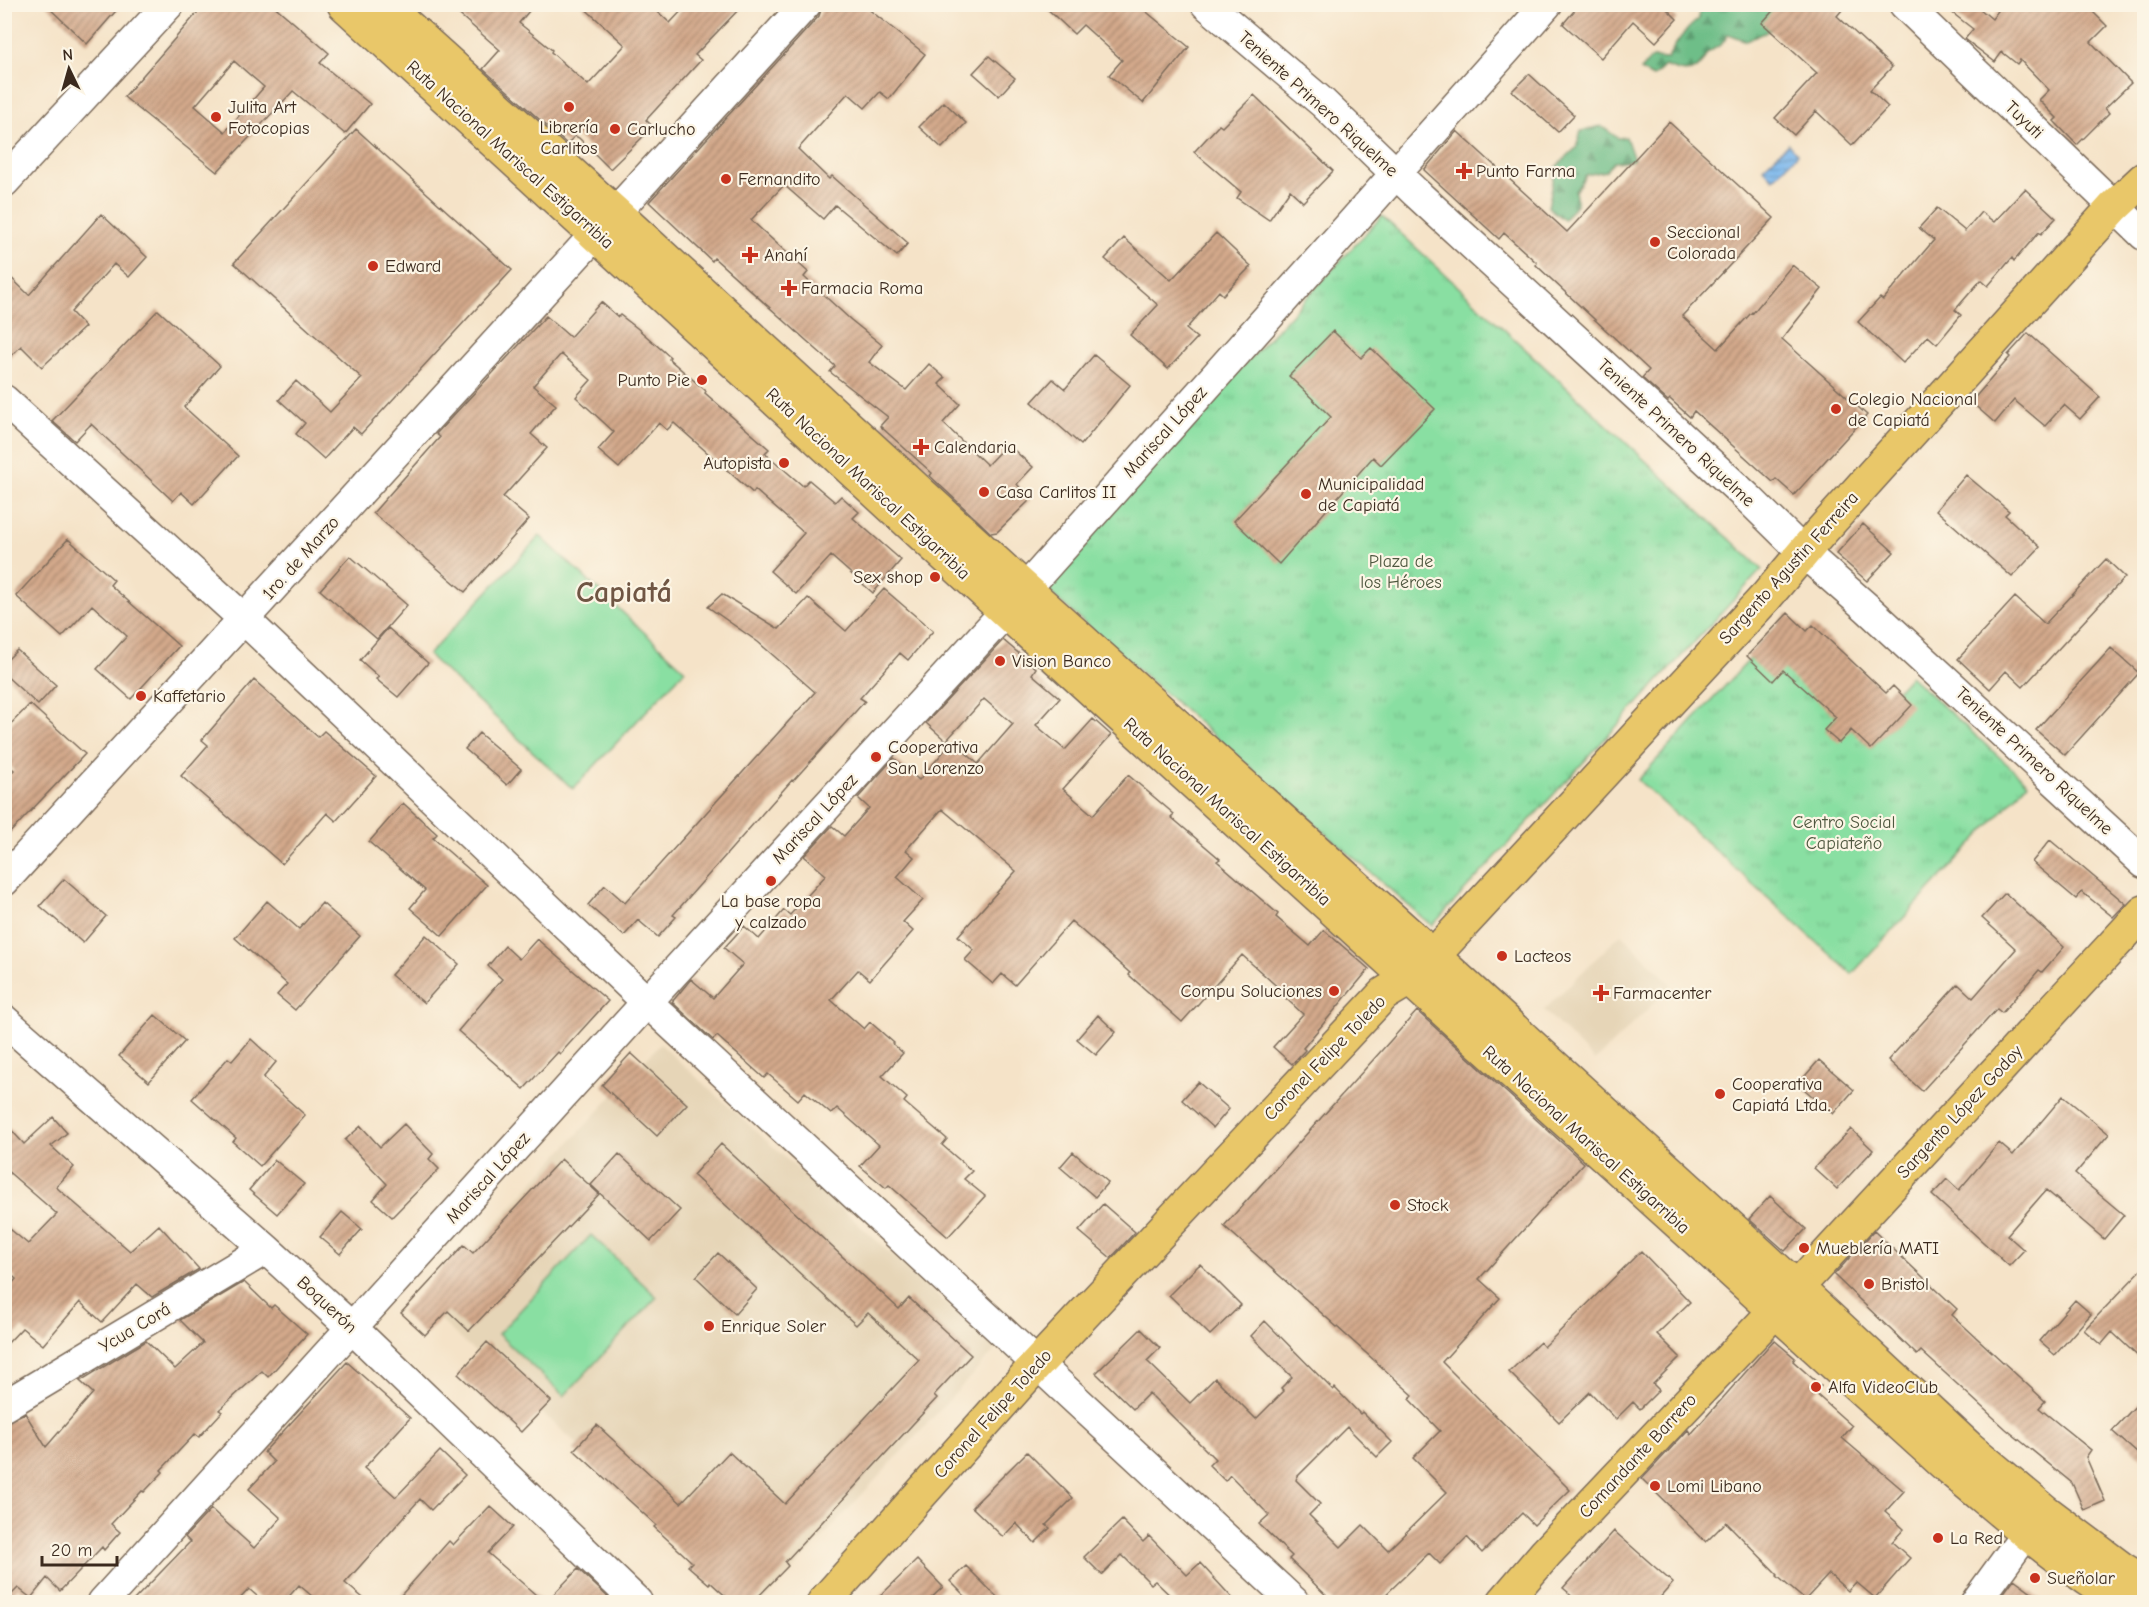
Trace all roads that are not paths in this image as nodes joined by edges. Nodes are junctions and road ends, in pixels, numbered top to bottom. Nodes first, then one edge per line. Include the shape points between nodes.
1 (170, 4) edge
2 (344, 4) edge
3 (383, 4) edge
4 (806, 4) edge
5 (1206, 4) edge
6 (1547, 4) edge
7 (1908, 6) edge
8 (1396, 174) junction
9 (2145, 179) edge
10 (4, 182) edge
11 (2114, 207) junction
12 (605, 223) junction
13 (2145, 235) edge
14 (4, 400) edge
15 (1803, 552) junction
16 (1016, 600) junction
17 (245, 620) junction
18 (2145, 863) edge
19 (4, 881) edge
20 (2145, 912) edge
21 (1433, 956) junction
22 (1409, 979) junction
23 (646, 1002) junction
24 (4, 1020) edge
25 (266, 1249) junction
26 (1786, 1300) junction
27 (352, 1328) junction
28 (1045, 1372) junction
29 (4, 1406) edge
30 (2027, 1532) junction
31 (2145, 1582) edge
32 (103, 1602) edge
33 (637, 1602) edge
34 (824, 1602) edge
35 (849, 1602) edge
36 (1294, 1602) edge
37 (1504, 1602) edge
38 (1976, 1602) edge
39 (2124, 1602) edge

1 - 10 street
2 - 12 main road, Ruta Nacional Mariscal Estigarribia
3 - 12 main road, Ruta Nacional Mariscal Estigarribia
4 - 12 street, 1ro. de Marzo
5 - 8 street, Teniente Primero Riquelme via 1323,103
6 - 8 street, Mariscal López
7 - 11 street, Tuyuti
8 - 15 street, Teniente Primero Riquelme
8 - 16 street, Mariscal López
9 - 11 main road, Sargento Agustin Ferreira
11 - 13 street, Tuyuti
11 - 15 main road, Sargento Agustin Ferreira
12 - 16 main road, Ruta Nacional Mariscal Estigarribia
12 - 17 street, 1ro. de Marzo
14 - 17 street
15 - 18 street, Teniente Primero Riquelme
15 - 21 main road, Sargento Agustin Ferreira via 1766,597
16 - 21 main road, Ruta Nacional Mariscal Estigarribia
16 - 22 main road, Ruta Nacional Mariscal Estigarribia
16 - 23 street, Mariscal López
17 - 19 street, 1ro. de Marzo
17 - 23 street
20 - 26 main road, Sargento López Godoy
21 - 22 main road, Sargento Agustin Ferreira
21 - 26 main road, Ruta Nacional Mariscal Estigarribia
22 - 26 main road, Ruta Nacional Mariscal Estigarribia
22 - 28 main road, Coronel Felipe Toledo via 1395,1006 1381,1022
23 - 27 street, Mariscal López
23 - 28 street
24 - 25 street, Boquerón
25 - 27 street, Boquerón
25 - 29 street, Ycua Corá
26 - 30 main road, Ruta Nacional Mariscal Estigarribia via 1950,1469
26 - 31 main road, Ruta Nacional Mariscal Estigarribia via 2046,1512
26 - 37 main road, Comandante Barrero via 1545,1553
27 - 32 street, Mariscal López
27 - 33 street, Boquerón
28 - 34 main road, Coronel Felipe Toledo
28 - 35 main road, Coronel Felipe Toledo
28 - 36 street
30 - 38 street
30 - 39 main road, Ruta Nacional Mariscal Estigarribia

